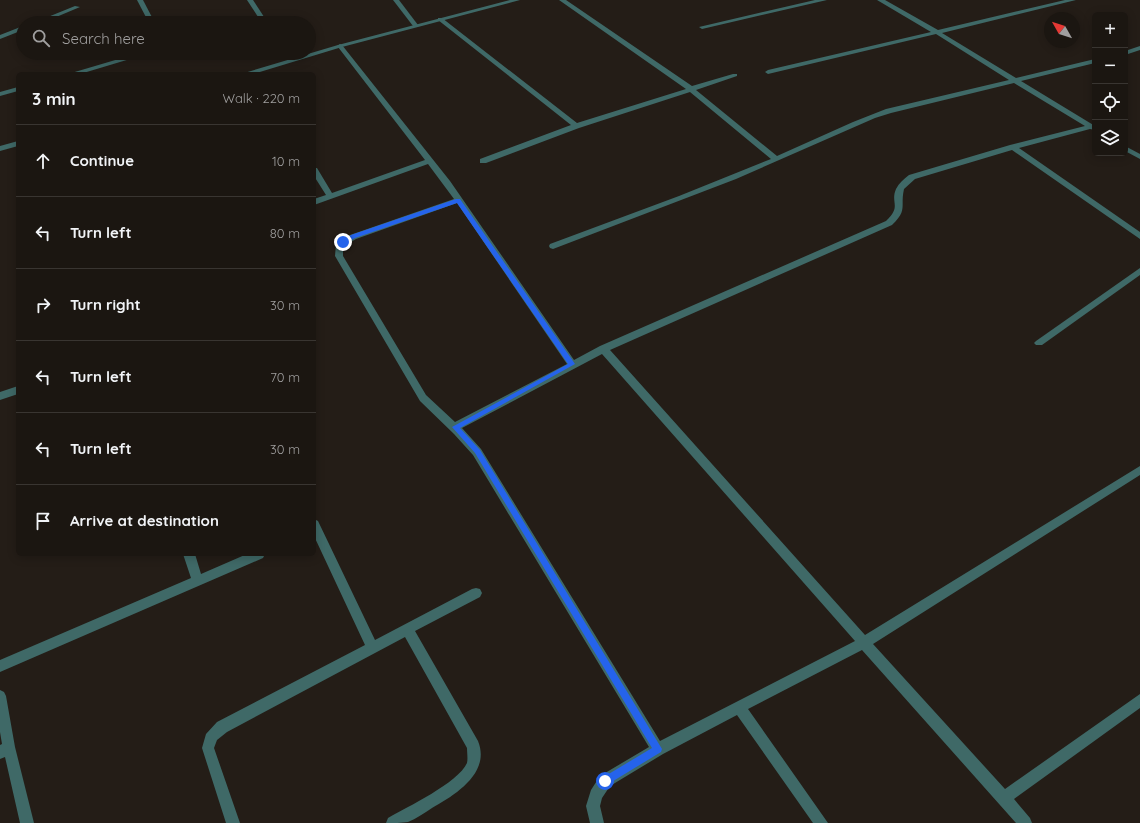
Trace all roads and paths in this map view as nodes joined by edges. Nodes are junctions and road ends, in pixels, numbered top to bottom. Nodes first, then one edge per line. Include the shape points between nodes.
1 (140, 0) edge
2 (250, 0) edge
3 (396, 0) edge
4 (517, 0) edge
5 (562, 0) edge
6 (824, 0) edge
7 (880, 0) edge
8 (1073, 0) edge
9 (77, 7) dead end
10 (54, 16) edge
11 (148, 16) edge
12 (260, 16) edge
13 (440, 19) junction
14 (415, 25) junction
15 (702, 27) dead end
16 (16, 31) edge
17 (938, 33) junction
18 (0, 37) edge
19 (340, 46) junction
20 (1140, 48) edge
21 (1128, 52) edge
22 (1128, 52) edge
23 (316, 53) edge
24 (1140, 57) edge
25 (122, 60) edge
26 (290, 60) edge
27 (1092, 62) edge
28 (79, 72) edge
29 (252, 72) edge
30 (768, 72) dead end
31 (735, 75) dead end
32 (1015, 80) junction
33 (691, 89) junction
34 (16, 90) edge
35 (0, 94) edge
36 (576, 126) junction
37 (1092, 127) edge
38 (1092, 128) edge
39 (16, 144) edge
40 (1013, 147) junction
41 (0, 149) edge
42 (1128, 150) edge
43 (1140, 157) edge
44 (776, 159) junction
45 (430, 161) junction
46 (483, 161) dead end
47 (316, 173) edge
48 (331, 197) junction
49 (458, 200) junction
50 (316, 201) edge
51 (1140, 236) edge
52 (553, 246) dead end
53 (1140, 271) edge
54 (1039, 342) dead end
55 (604, 349) junction
56 (572, 364) junction
57 (16, 391) edge
58 (0, 396) edge
59 (455, 427) junction
60 (1140, 470) edge
61 (316, 529) edge
62 (190, 556) edge
63 (254, 556) edge
64 (198, 581) junction
65 (476, 593) dead end
66 (407, 629) junction
67 (864, 643) junction
68 (372, 647) junction
69 (0, 666) edge
70 (0, 696) edge
71 (1140, 700) edge
72 (739, 708) junction
73 (658, 749) junction
74 (4, 750) edge
75 (1004, 798) junction
76 (401, 821) edge
77 (27, 823) edge
78 (233, 823) edge
79 (597, 823) edge
80 (821, 823) edge
81 (1025, 823) edge

1 - 11 street
2 - 12 street
3 - 14 street
4 - 13 street
5 - 33 street
6 - 15 street
7 - 17 street
8 - 17 street
9 - 10 street
13 - 14 street
13 - 36 street
14 - 19 street
16 - 18 street
17 - 30 street
17 - 32 street
19 - 23 street
19 - 45 street
20 - 21 street
22 - 24 street
25 - 28 street
26 - 29 street
27 - 32 street
31 - 33 street
32 - 37 street
32 - 44 street via 866,118
33 - 36 street
33 - 44 street
34 - 35 street
36 - 46 street
38 - 40 street
39 - 41 street
40 - 51 street
40 - 55 street via 912,177 902,183 898,190 900,210 897,217 889,223
42 - 43 street
44 - 52 street
45 - 48 street
45 - 49 street
47 - 48 street
48 - 50 street
49 - 56 street
49 - 59 street via 353,237 343,242 338,250 339,256 423,398
53 - 54 street
55 - 56 street
55 - 67 street
56 - 59 street
57 - 58 street
59 - 73 street via 477,452
60 - 67 street
61 - 68 street
62 - 64 street
63 - 64 street
64 - 69 street
65 - 66 street
66 - 68 street
66 - 76 street via 473,746 475,756 471,768 445,793
67 - 72 street
67 - 75 street
68 - 78 street via 222,727 210,738 210,757
70 - 74 street
71 - 75 street
72 - 73 street
72 - 80 street
73 - 79 street via 605,781 596,795 594,806
74 - 77 street
75 - 81 street

